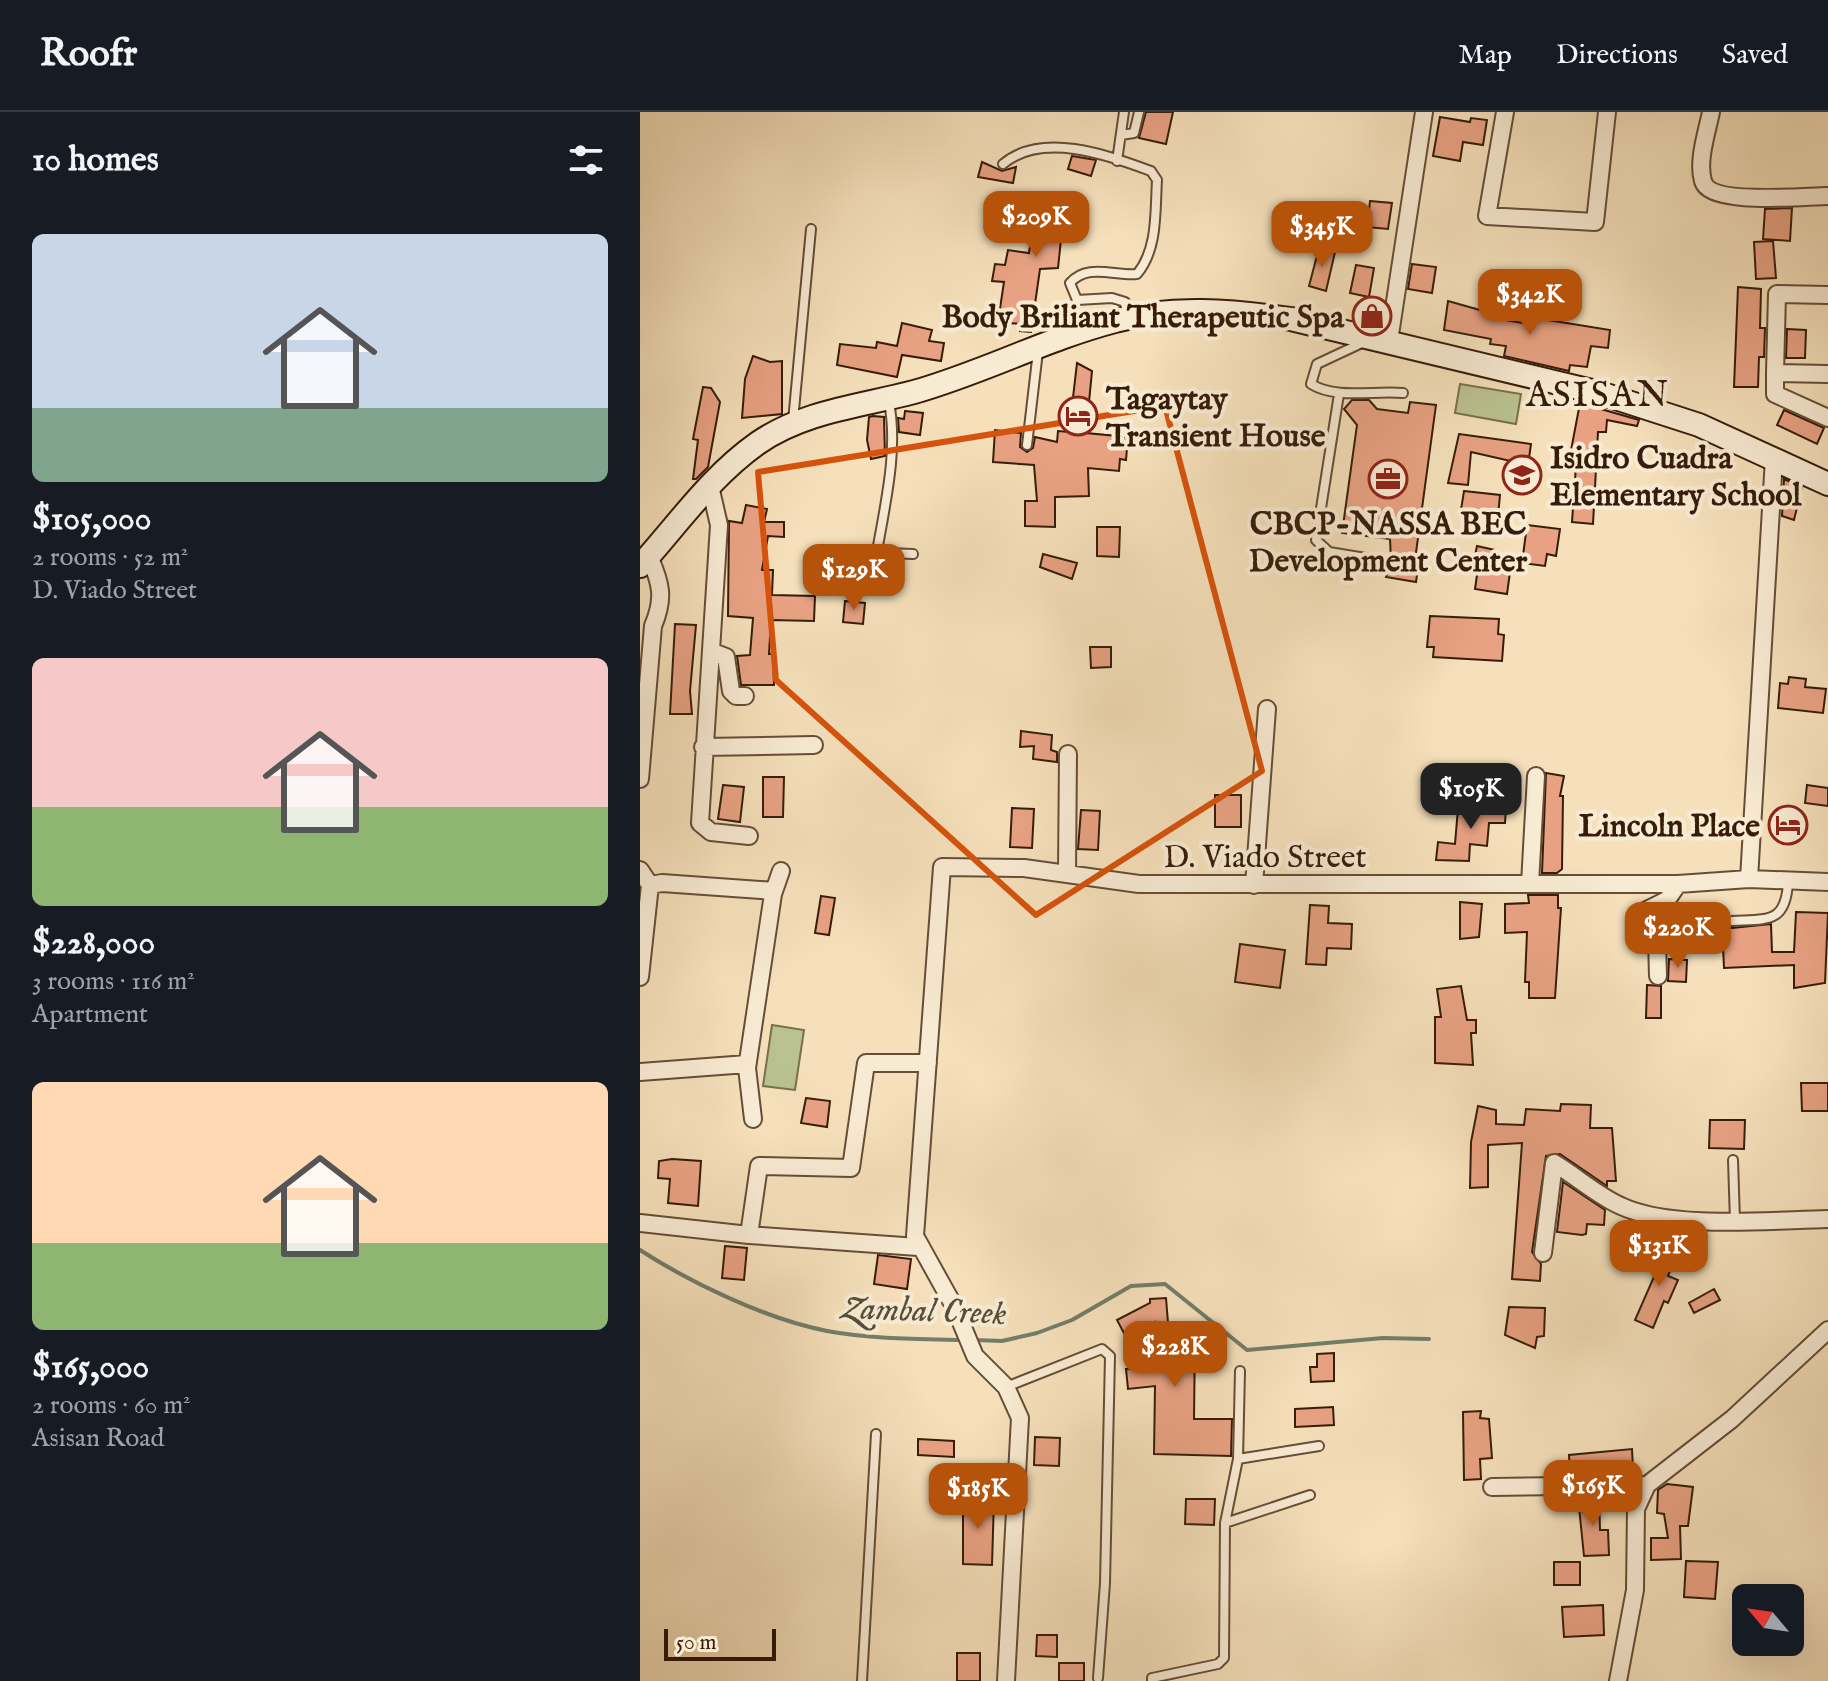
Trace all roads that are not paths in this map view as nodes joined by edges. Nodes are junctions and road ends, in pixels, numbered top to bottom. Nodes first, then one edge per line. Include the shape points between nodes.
1 (1124, 112) edge
2 (1139, 112) edge
3 (1424, 112) edge
4 (1505, 112) edge
5 (1607, 112) edge
6 (1711, 112) edge
7 (1121, 135) junction
8 (1117, 161) junction
9 (1003, 164) dead end
10 (1828, 196) edge
11 (811, 229) dead end
12 (1828, 295) edge
13 (1127, 319) junction
14 (1381, 340) junction
15 (1039, 348) junction
16 (1775, 373) junction
17 (1828, 374) edge
18 (1403, 393) dead end
19 (1339, 394) junction
20 (888, 397) junction
21 (1828, 418) edge
22 (792, 425) junction
23 (1027, 445) dead end
24 (1774, 458) junction
25 (1828, 484) edge
26 (710, 486) junction
27 (913, 554) dead end
28 (644, 561) edge
29 (1384, 561) dead end
30 (640, 611) edge
31 (653, 626) junction
32 (713, 652) junction
33 (745, 696) dead end
34 (1267, 709) dead end
35 (814, 745) dead end
36 (703, 747) junction
37 (1068, 754) dead end
38 (1536, 776) dead end
39 (640, 779) edge
40 (749, 836) dead end
41 (640, 870) edge
42 (781, 871) dead end
43 (1067, 872) junction
44 (1749, 879) junction
45 (1788, 882) junction
46 (1828, 882) edge
47 (1530, 884) junction
48 (1678, 884) junction
49 (650, 885) junction
50 (1254, 885) junction
51 (774, 891) junction
52 (1732, 921) dead end
53 (1658, 976) dead end
54 (640, 977) edge
55 (928, 1063) junction
56 (747, 1064) junction
57 (640, 1072) edge
58 (753, 1119) dead end
59 (1733, 1160) dead end
60 (1828, 1219) edge
61 (1735, 1221) junction
62 (640, 1223) edge
63 (749, 1235) junction
64 (918, 1247) junction
65 (1543, 1253) dead end
66 (1828, 1330) edge
67 (1240, 1371) dead end
68 (1006, 1387) junction
69 (876, 1434) dead end
70 (1319, 1446) dead end
71 (1238, 1459) junction
72 (1647, 1485) junction
73 (1492, 1487) dead end
74 (1310, 1495) dead end
75 (1225, 1523) junction
76 (1098, 1678) dead end
77 (862, 1681) edge
78 (1006, 1681) edge
79 (1152, 1681) edge
80 (1618, 1681) edge

1 - 7 lane
2 - 7 lane via 1134,133
3 - 14 street
4 - 5 street via 1487,216 1595,222
6 - 10 street via 1701,168 1709,192 1726,197
7 - 8 lane
8 - 9 lane via 1040,146 1017,152
8 - 13 lane via 1151,171 1157,180 1147,262 1137,274 1091,270 1077,275 1070,289 1083,302 1125,302
11 - 22 lane
12 - 16 street via 1777,294
13 - 14 main road via 1190,311 1241,312
13 - 15 main road
14 - 19 lane via 1317,364 1311,384
14 - 24 main road via 1600,393 1699,425
15 - 20 main road
15 - 23 lane
16 - 17 street
16 - 21 street via 1775,394
18 - 19 lane
19 - 29 lane via 1316,540 1329,552
20 - 22 main road via 839,407
20 - 27 lane via 889,479 878,546 885,553
22 - 26 main road via 760,441
24 - 25 main road
24 - 44 street
26 - 28 main road
26 - 32 street via 719,525
28 - 31 street via 662,584 662,607
30 - 31 street
31 - 39 street
32 - 33 street via 726,657 731,691
32 - 36 street
34 - 50 street
35 - 36 street
36 - 40 street via 701,826
37 - 43 street
38 - 47 street
41 - 49 street
42 - 51 street
43 - 50 street, D. Viado Street via 1139,884
43 - 55 street, D. Viado Street via 942,867
44 - 45 street, D. Viado Street
44 - 48 street, D. Viado Street
45 - 46 street, D. Viado Street
45 - 52 lane via 1781,912 1773,919
47 - 48 street, D. Viado Street
47 - 50 street, D. Viado Street
48 - 53 street via 1667,900 1645,911 1657,940
49 - 51 street
49 - 54 street
51 - 56 street
55 - 63 street via 866,1063 851,1168 759,1166
55 - 64 street via 915,1225
56 - 57 street
56 - 58 street
59 - 61 lane
60 - 61 street
61 - 65 street via 1659,1217 1621,1206 1554,1163
62 - 63 street
63 - 64 street
64 - 68 street via 955,1308 975,1356
66 - 72 street via 1732,1419
67 - 71 lane
68 - 76 lane via 1102,1349 1110,1356
68 - 78 street via 1020,1418 1021,1435
69 - 77 lane
70 - 71 lane
71 - 75 lane
72 - 73 street
72 - 80 street via 1636,1509 1635,1590
74 - 75 lane
75 - 79 lane via 1224,1658

